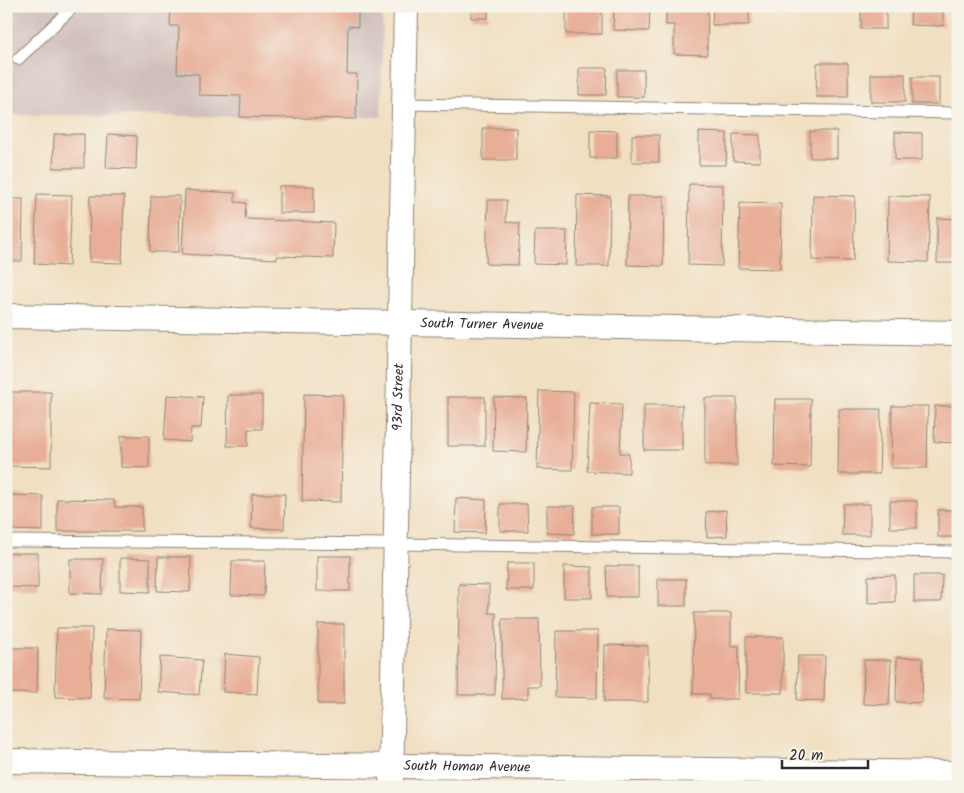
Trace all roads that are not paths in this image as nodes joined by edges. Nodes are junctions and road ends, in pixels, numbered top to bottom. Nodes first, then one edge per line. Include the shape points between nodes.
1 (74, 6) edge
2 (406, 6) edge
3 (18, 59) dead end
4 (404, 104) junction
5 (958, 113) edge
6 (6, 316) edge
7 (400, 323) junction
8 (958, 333) edge
9 (6, 541) edge
10 (396, 544) junction
11 (958, 552) edge
12 (6, 761) edge
13 (958, 773) edge
14 (392, 776) edge

1 - 3 lane
2 - 4 street, 93rd Street
4 - 5 lane
4 - 7 street, 93rd Street
6 - 7 street, South Turner Avenue
7 - 8 street, South Turner Avenue
7 - 10 street, 93rd Street
9 - 10 lane
10 - 11 lane
10 - 14 street, 93rd Street
12 - 14 street, South Homan Avenue
13 - 14 street, South Homan Avenue

